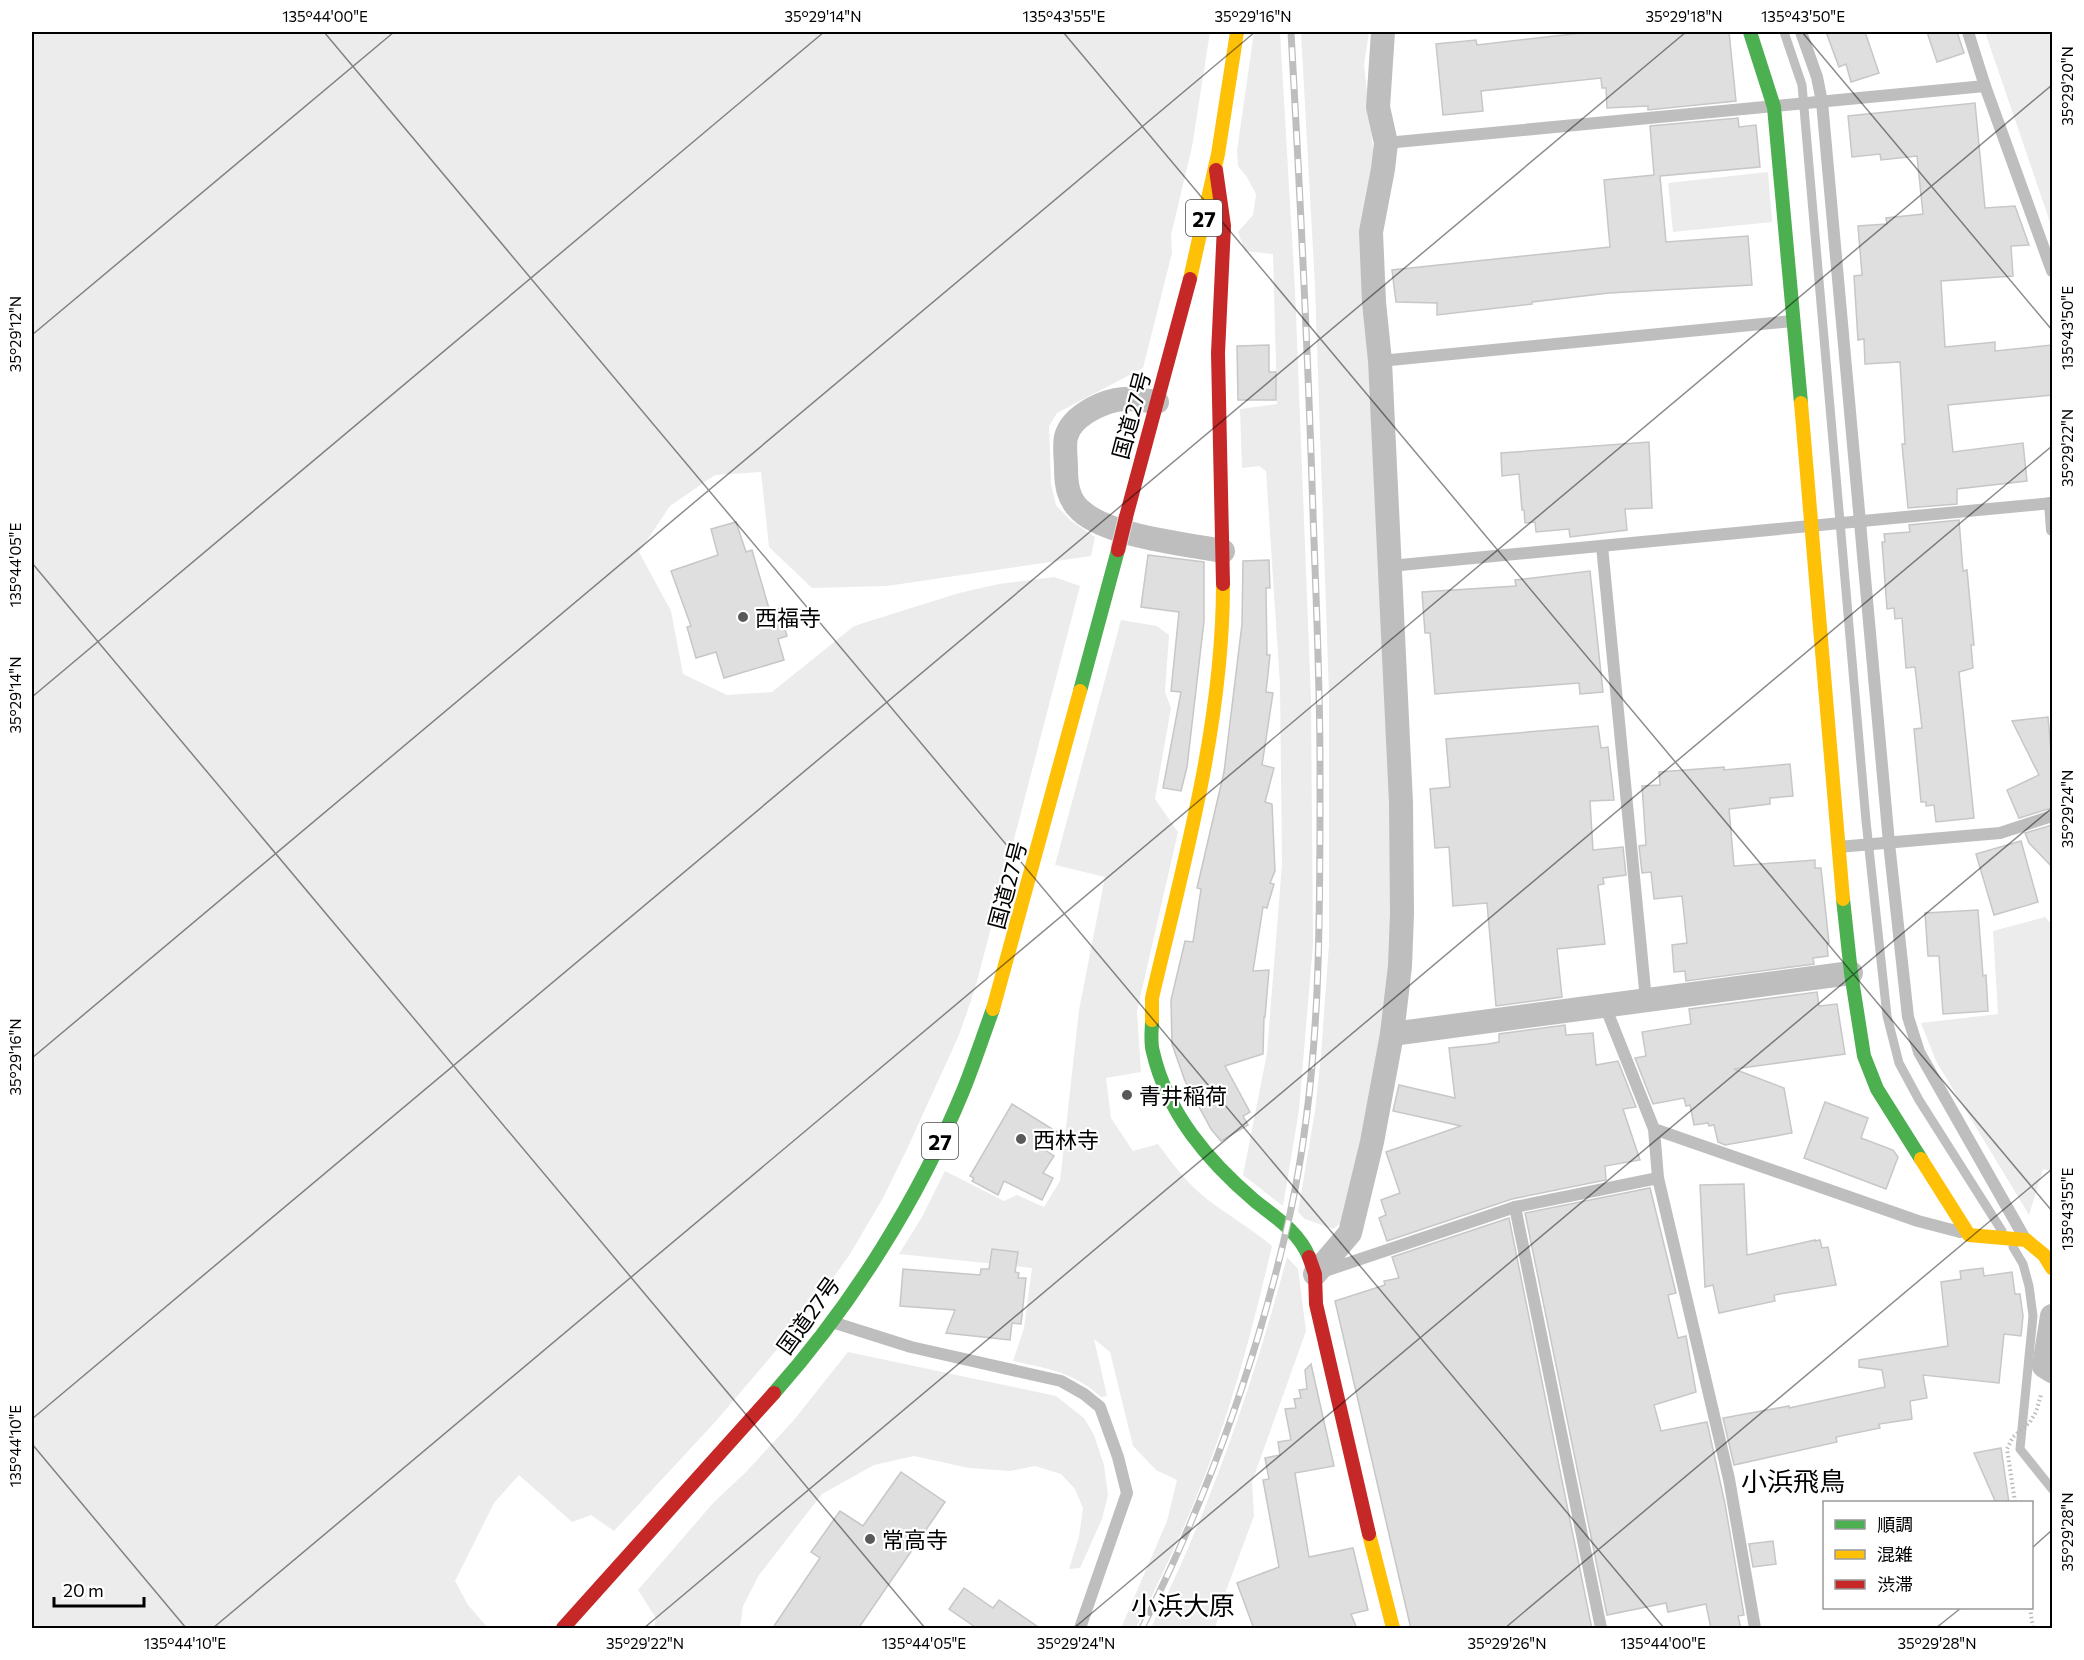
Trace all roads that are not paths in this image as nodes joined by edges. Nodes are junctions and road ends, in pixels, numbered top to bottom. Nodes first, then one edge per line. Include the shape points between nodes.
1 (1237, 32) edge
2 (1383, 32) edge
3 (1750, 32) edge
4 (1802, 32) edge
5 (1968, 32) edge
6 (1985, 86) junction
7 (1817, 103) junction
8 (1774, 107) junction
9 (1386, 143) junction
10 (1215, 165) junction
11 (2052, 272) edge
12 (1794, 321) junction
13 (1380, 361) junction
14 (1157, 402) junction
15 (2051, 503) edge
16 (1855, 521) junction
17 (1812, 526) junction
18 (2052, 530) edge
19 (1602, 546) junction
20 (1223, 551) junction
21 (1390, 566) junction
22 (2052, 816) edge
23 (1883, 844) junction
24 (1838, 848) junction
25 (1851, 973) junction
26 (1646, 1000) junction
27 (1605, 1006) junction
28 (1392, 1034) junction
29 (1654, 1129) junction
30 (1658, 1178) junction
31 (1515, 1207) junction
32 (1970, 1235) junction
33 (2022, 1240) junction
34 (2052, 1268) edge
35 (1315, 1274) junction
36 (2052, 1316) edge
37 (831, 1322) junction
38 (2052, 1371) edge
39 (563, 1629) edge
40 (1080, 1629) edge
41 (1393, 1629) edge
42 (1601, 1629) edge
43 (1755, 1629) edge

1 - 10 main road, 国道27号 / 27
2 - 9 street via 1378,107
3 - 8 main road
4 - 7 lane via 1817,77
5 - 6 lane
6 - 7 lane
6 - 11 lane
7 - 8 lane
7 - 16 lane
8 - 9 lane
8 - 12 main road
9 - 13 street via 1371,232
10 - 14 main road, 国道27号 / 27
10 - 20 main road via 1224,226 1218,353
12 - 13 lane
12 - 17 main road
13 - 21 street
14 - 20 street via 1115,400 1085,413 1072,425 1066,436 1070,498 1098,524
14 - 37 main road, 国道27号 / 27, bridge via 999,992 981,1046 946,1129 909,1202
15 - 16 lane
15 - 18 lane
16 - 17 lane
16 - 23 lane
17 - 19 lane
17 - 24 main road
19 - 21 lane
19 - 26 lane
20 - 35 main road via 1223,622 1204,770 1152,998 1152,1050 1169,1100 1195,1140 1232,1181 1295,1234
21 - 28 street via 1402,903
22 - 23 lane via 2000,832
23 - 24 lane
23 - 33 lane via 1908,1017 1919,1052
24 - 25 main road
25 - 26 street
25 - 32 main road via 1864,1056 1877,1089
26 - 27 street
27 - 28 street
27 - 29 lane
28 - 35 street via 1350,1233
29 - 30 lane
29 - 32 lane via 1918,1221
30 - 31 lane
30 - 43 lane via 1729,1479
31 - 35 lane
31 - 42 lane
32 - 33 main road
33 - 34 main road via 2044,1255
35 - 41 main road via 1316,1304
36 - 38 street via 2044,1366
37 - 39 main road, 国道27号 / 27 via 760,1410
37 - 40 lane via 911,1347 1061,1381 1100,1407 1127,1493

